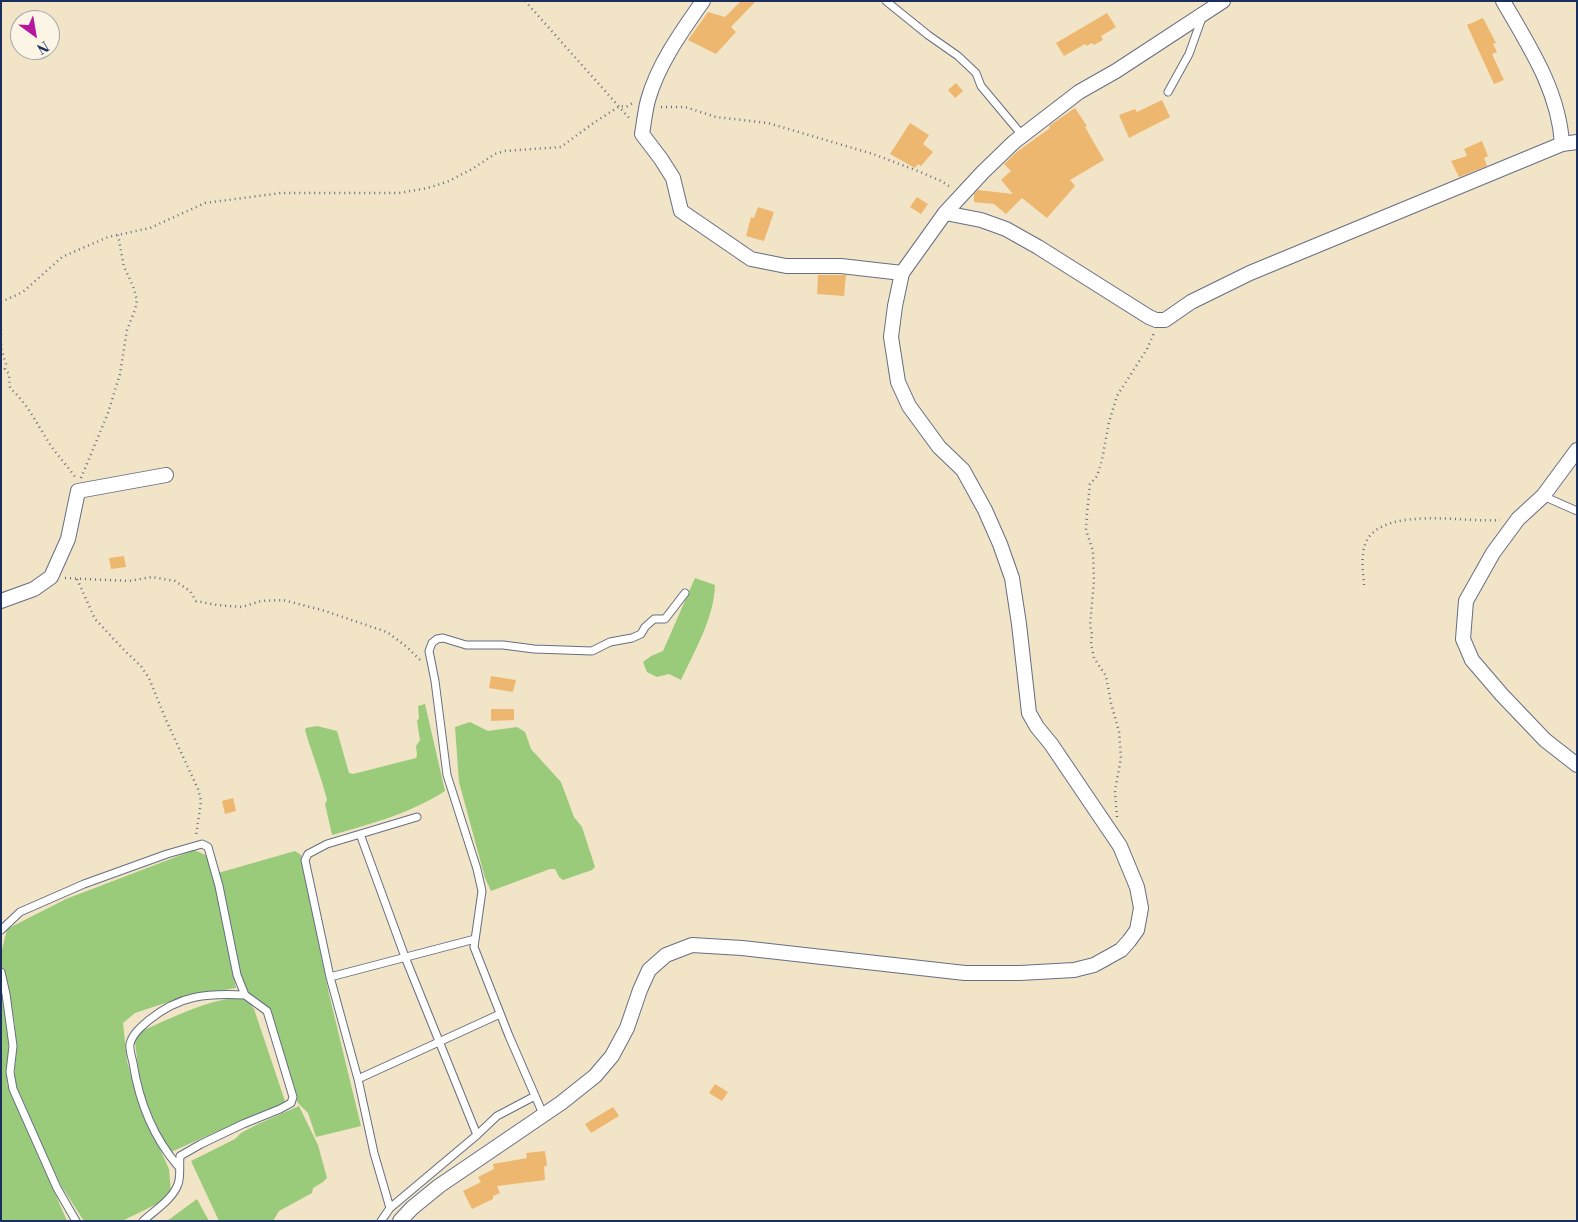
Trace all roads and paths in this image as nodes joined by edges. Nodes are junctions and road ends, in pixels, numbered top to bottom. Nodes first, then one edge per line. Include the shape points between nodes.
1 (525, 1) edge
2 (703, 1) edge
3 (886, 1) edge
4 (1223, 1) edge
5 (1503, 1) edge
6 (1200, 7) edge
7 (1168, 92) dead end
8 (647, 103) junction
9 (620, 106) junction
10 (642, 134) junction
11 (1022, 135) junction
12 (1577, 142) edge
13 (1562, 144) junction
14 (961, 196) junction
15 (945, 213) junction
16 (118, 235) junction
17 (902, 273) junction
18 (1, 302) edge
19 (1160, 321) junction
20 (1, 329) edge
21 (1577, 450) edge
22 (166, 475) dead end
23 (1543, 496) junction
24 (1577, 511) edge
25 (1518, 519) junction
26 (51, 577) junction
27 (77, 579) junction
28 (1364, 585) dead end
29 (685, 593) dead end
30 (1, 601) edge
31 (433, 670) junction
32 (1577, 765) edge
33 (417, 817) dead end
34 (360, 834) junction
35 (1115, 839) junction
36 (202, 844) junction
37 (1, 930) edge
38 (476, 939) junction
39 (405, 957) junction
40 (1, 972) edge
41 (330, 977) junction
42 (246, 995) junction
43 (500, 1014) junction
44 (440, 1042) junction
45 (358, 1079) junction
46 (535, 1096) junction
47 (543, 1114) junction
48 (477, 1135) junction
49 (178, 1166) junction
50 (390, 1208) junction
51 (76, 1221) edge
52 (143, 1221) edge
53 (380, 1221) edge
54 (400, 1221) edge

1 - 9 path
2 - 8 street via 668,55
3 - 11 lane via 976,73 981,86
4 - 6 street
5 - 13 street via 1537,58 1561,130
6 - 7 lane via 1189,54
6 - 11 street via 1116,71 1079,92
8 - 9 path via 639,101
8 - 10 street
8 - 14 path via 685,107 716,118 768,124 873,154 941,181
9 - 10 path
9 - 16 path via 561,147 504,151 428,188 399,193 281,193 205,203 150,228
10 - 17 street via 673,178 681,211 751,259 786,266 841,266
11 - 14 street
12 - 13 street
13 - 19 street via 1250,273
14 - 15 street
15 - 17 street
15 - 19 street via 1006,229
16 - 18 path via 62,257 23,292
16 - 20 path via 124,267 137,300 108,413 79,482 20,397 10,388
17 - 35 street via 891,337 898,382 909,406 939,447 963,470 985,510 1012,578 1029,713
19 - 35 path via 1118,396 1097,476 1090,484 1086,513 1086,530 1093,551 1091,644 1094,658 1106,676 1119,732 1121,758 1115,791 1118,826
21 - 23 street
22 - 26 street via 78,491 68,539
23 - 24 lane
23 - 25 street
25 - 28 path via 1414,519 1388,523 1367,539 1363,554
25 - 32 street via 1493,553 1466,601 1463,639 1472,660 1502,695 1545,740
26 - 27 path
26 - 30 street via 34,589
27 - 31 path via 129,581 152,577 175,582 190,591 196,601 242,607 282,600 322,610 387,632
27 - 36 path via 95,619 149,678 198,789 201,801 196,840
29 - 31 lane via 665,619 654,619 641,634 610,642 592,651 534,649 503,644 466,645 437,639 429,651
31 - 38 lane via 447,775 482,891
33 - 34 lane
34 - 39 lane
34 - 41 lane via 327,844 308,854 305,860
35 - 47 street via 1137,887 1141,908 1133,936 1121,950 1107,959 1074,970 964,973 692,945 666,955 648,970 628,1028 612,1056 594,1076
36 - 37 lane via 84,884 20,912
36 - 42 lane via 208,847 236,975
38 - 39 lane
38 - 43 lane via 474,947
39 - 41 lane
39 - 44 lane
40 - 51 lane via 13,1046 12,1089 57,1188
41 - 45 lane
42 - 49 lane via 267,1011 293,1097 291,1103 201,1144 180,1156
42 - 49 lane via 218,994 177,1002 139,1028 130,1044 136,1083 145,1110 164,1150
43 - 44 lane
43 - 46 lane
44 - 45 lane
44 - 48 lane
45 - 50 lane
46 - 47 lane
46 - 48 lane via 497,1116
47 - 54 street via 439,1186
48 - 50 lane
49 - 52 lane via 179,1182 173,1194
50 - 53 lane

